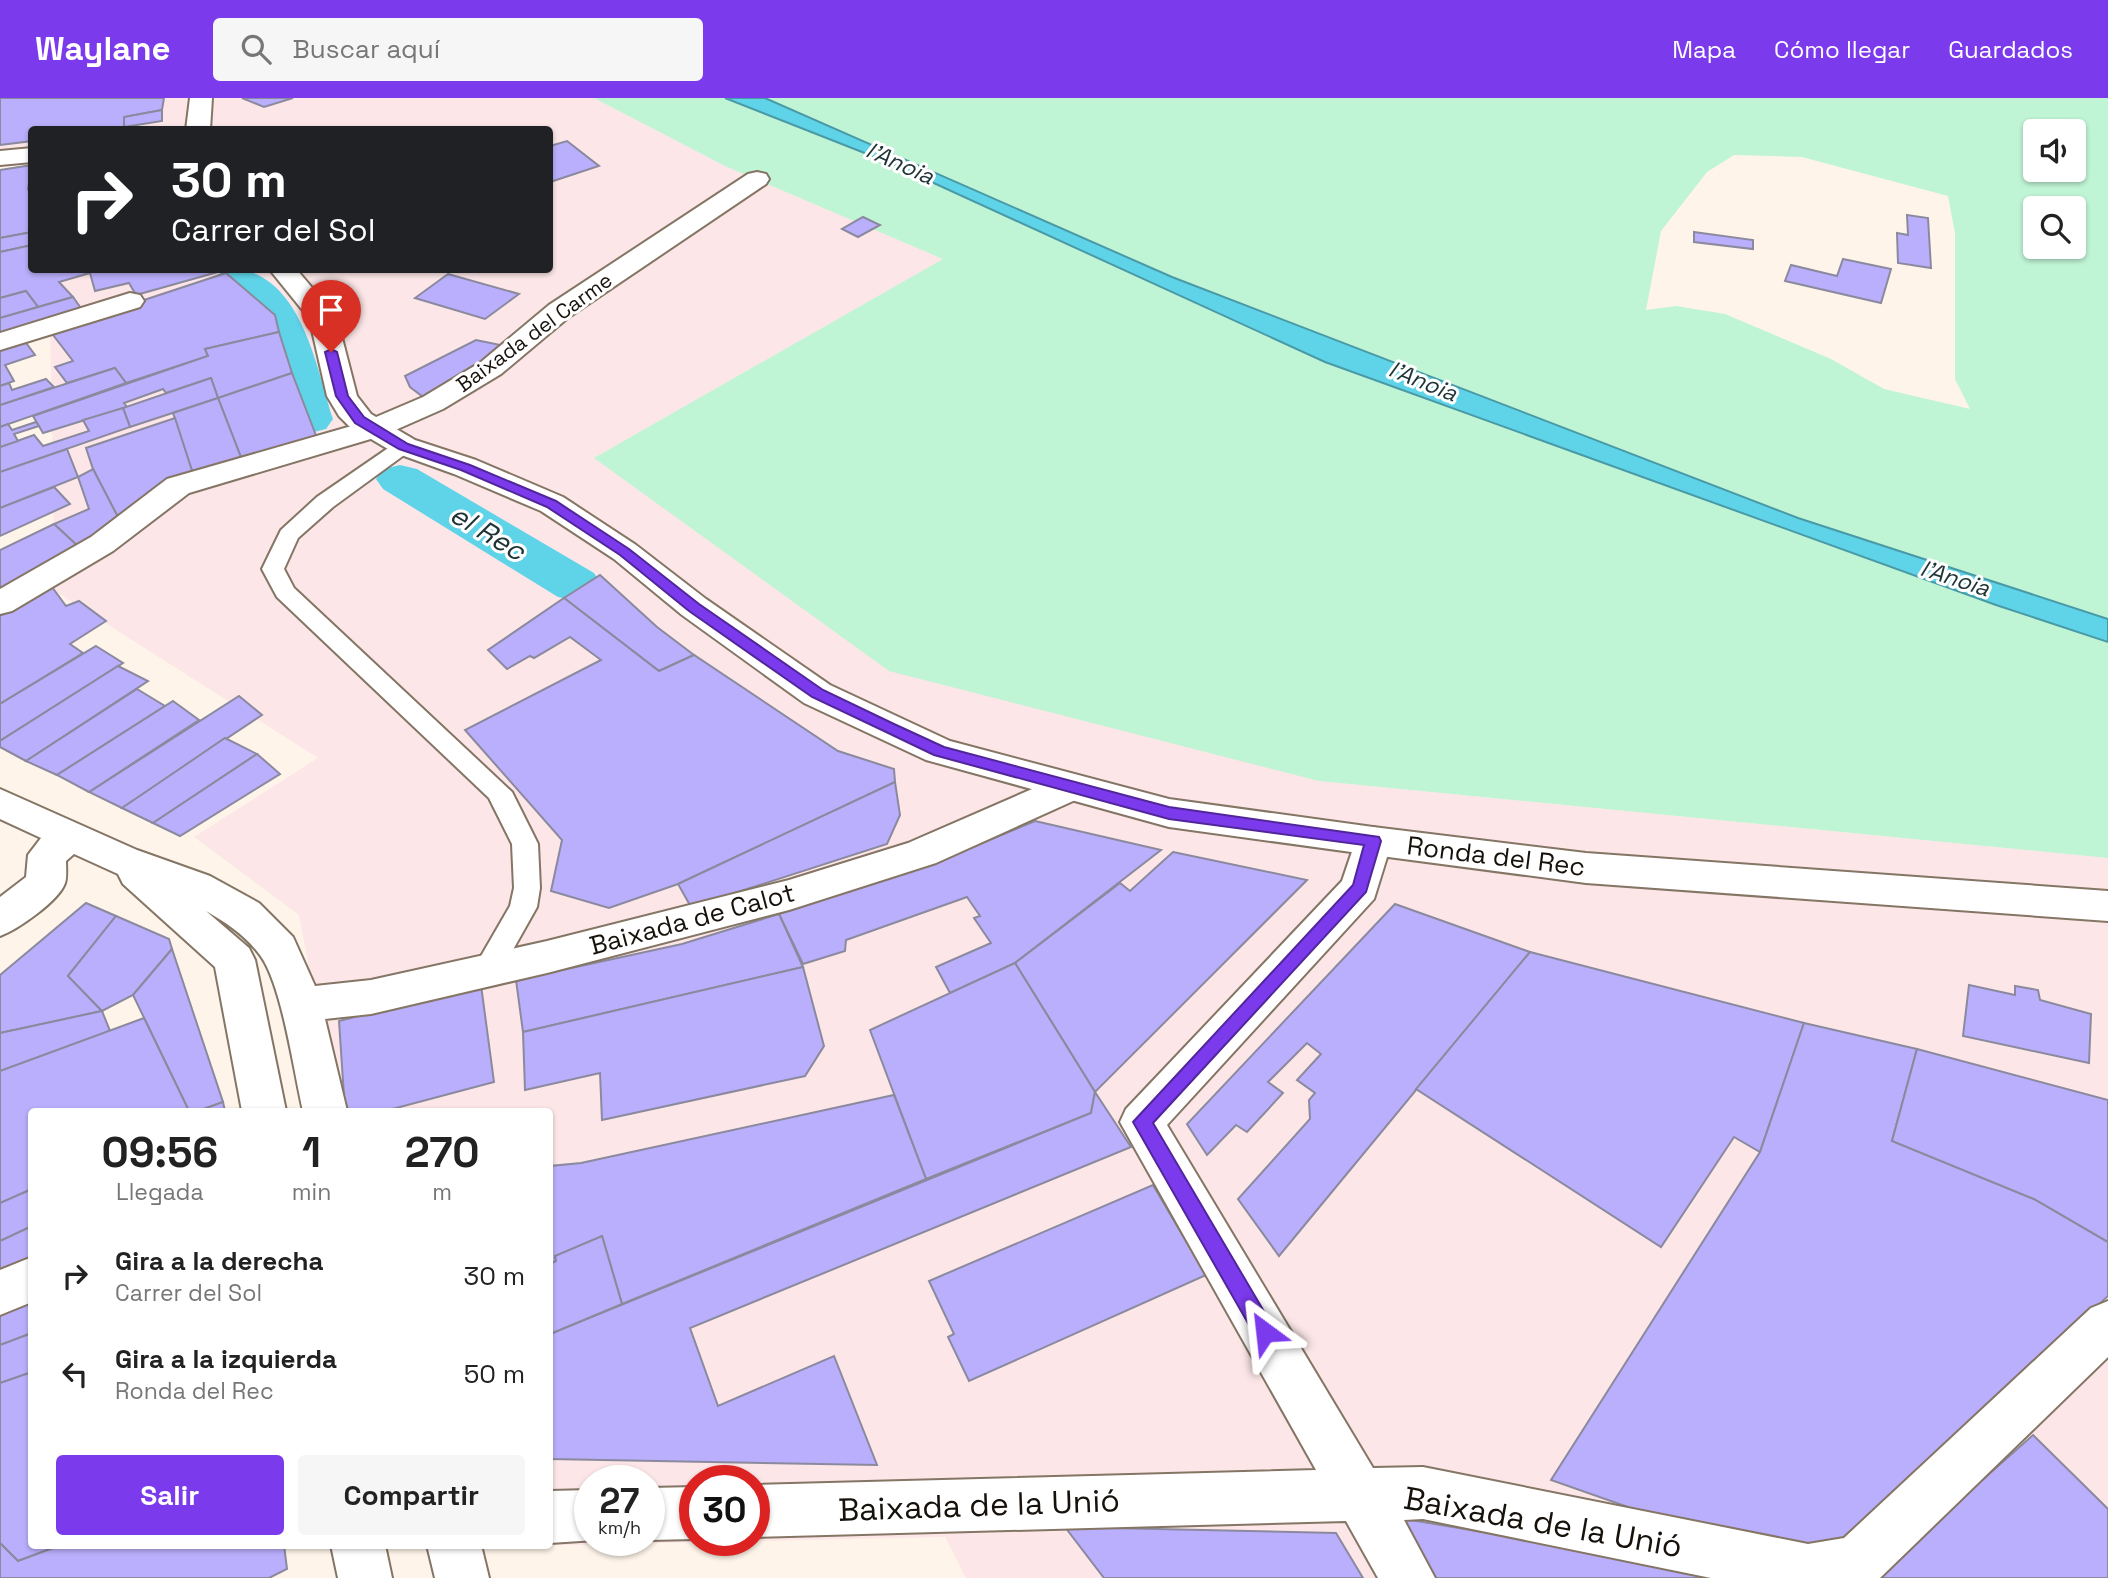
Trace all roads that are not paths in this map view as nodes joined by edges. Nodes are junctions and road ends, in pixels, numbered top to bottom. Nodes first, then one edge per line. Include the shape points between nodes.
1 (201, 98) edge
2 (198, 126) edge
3 (28, 155) edge
4 (0, 158) edge
5 (757, 179) dead end
6 (286, 273) edge
7 (130, 301) dead end
8 (0, 342) edge
9 (388, 438) junction
10 (0, 603) edge
11 (1069, 787) junction
12 (0, 803) edge
13 (69, 836) junction
14 (1373, 841) junction
15 (123, 860) junction
16 (2108, 906) edge
17 (0, 920) edge
18 (487, 970) junction
19 (301, 1005) junction
20 (263, 1108) edge
21 (325, 1108) edge
22 (28, 1281) edge
23 (0, 1293) edge
24 (2108, 1324) edge
25 (1360, 1495) junction
26 (770, 1511) edge
27 (574, 1516) edge
28 (553, 1517) edge
29 (359, 1549) edge
30 (455, 1549) edge
31 (365, 1578) edge
32 (462, 1578) edge
33 (1408, 1578) edge

1 - 2 street
3 - 4 street
5 - 9 street, Baixada del Carme via 559,311 491,368 433,403
6 - 9 street, Ronda del Rec via 317,310 349,410
7 - 8 street
9 - 10 street, Baixada del Carme via 178,486 102,544
9 - 11 street, Ronda del Rec via 552,504 817,694 939,751
9 - 18 lane via 289,535 273,569 285,592 499,792 525,844 527,888 523,907
11 - 14 street, Ronda del Rec via 1169,813
11 - 18 street, Baixada de Calot via 922,853 789,895
12 - 13 street
13 - 15 street
13 - 17 street via 47,855 45,883
14 - 16 street, Ronda del Rec via 1586,868
14 - 25 street via 1360,888 1142,1122
15 - 19 street via 196,887 246,914 279,948
15 - 20 street via 234,960
18 - 19 street, Baixada de Calot via 371,997
19 - 21 street
22 - 23 street
24 - 25 street, Baixada de la Unió via 1857,1563 1808,1571 1423,1493
25 - 26 street, Baixada de la Unió
25 - 33 street
27 - 28 street
29 - 31 street
30 - 32 street

